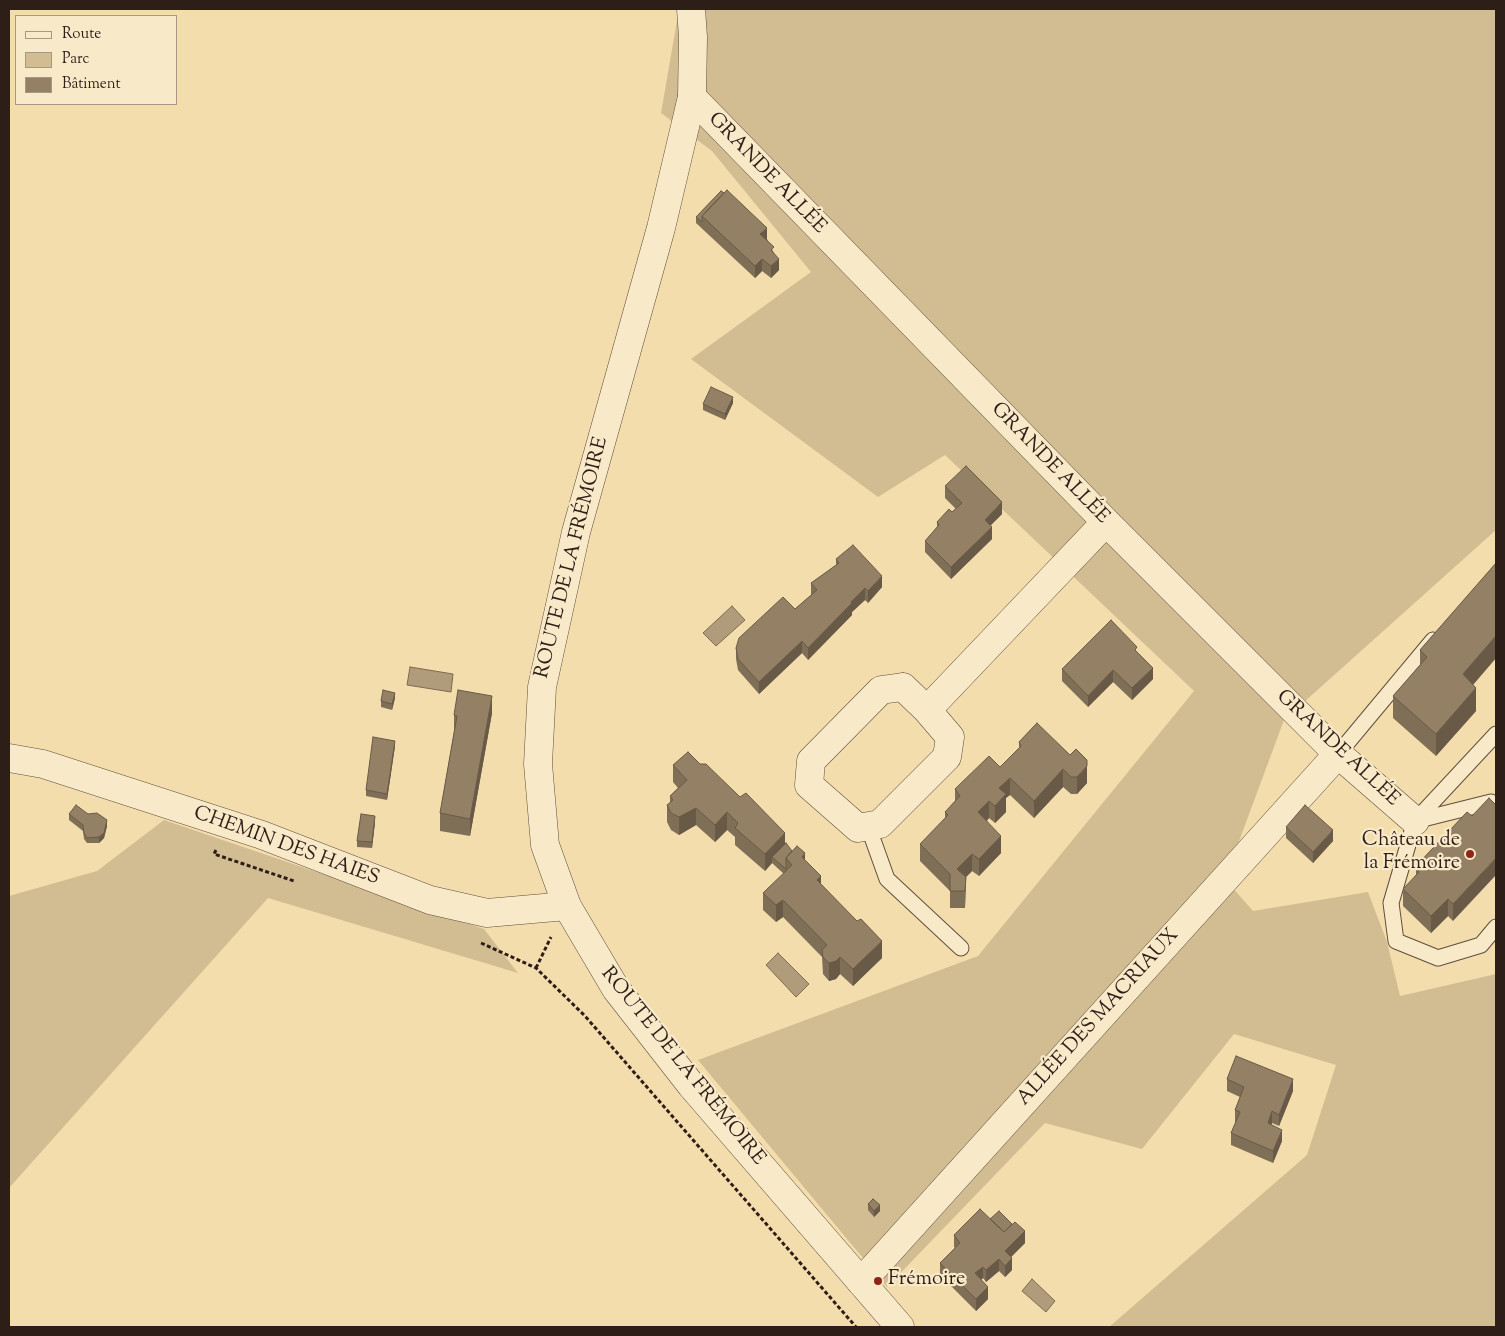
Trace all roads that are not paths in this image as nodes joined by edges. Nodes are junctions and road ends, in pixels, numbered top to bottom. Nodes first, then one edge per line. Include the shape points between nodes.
1 (691, 9) edge
2 (692, 97) junction
3 (1106, 522) junction
4 (1446, 625) edge
5 (927, 710) junction
6 (1496, 734) edge
7 (1338, 754) junction
8 (9, 758) edge
9 (1496, 805) edge
10 (1415, 821) junction
11 (868, 826) junction
12 (567, 906) junction
13 (1496, 927) edge
14 (960, 948) dead end
15 (861, 1282) junction
16 (900, 1327) edge

1 - 2 street, ROUTE DE LA FRÉMOIRE
2 - 3 street, GRANDE ALLÉE
2 - 12 street, ROUTE DE LA FRÉMOIRE via 661,228 576,532 542,687 538,764 545,845
3 - 5 street
3 - 7 street, GRANDE ALLÉE
4 - 7 lane
5 - 11 street via 950,737 947,757 880,824
5 - 11 street via 903,687 881,690 811,761 810,785 858,828
6 - 10 lane
7 - 10 street, GRANDE ALLÉE
7 - 15 street, ALLÉE DES MACRIAUX
8 - 12 street, CHEMIN DES HAIES via 43,764 226,823 430,900 487,914
9 - 10 lane via 1491,802
10 - 13 lane via 1391,903 1396,941 1438,958 1481,945
11 - 14 lane via 887,879
12 - 15 street, ROUTE DE LA FRÉMOIRE via 622,997 691,1085
15 - 16 street, ROUTE DE LA FRÉMOIRE

